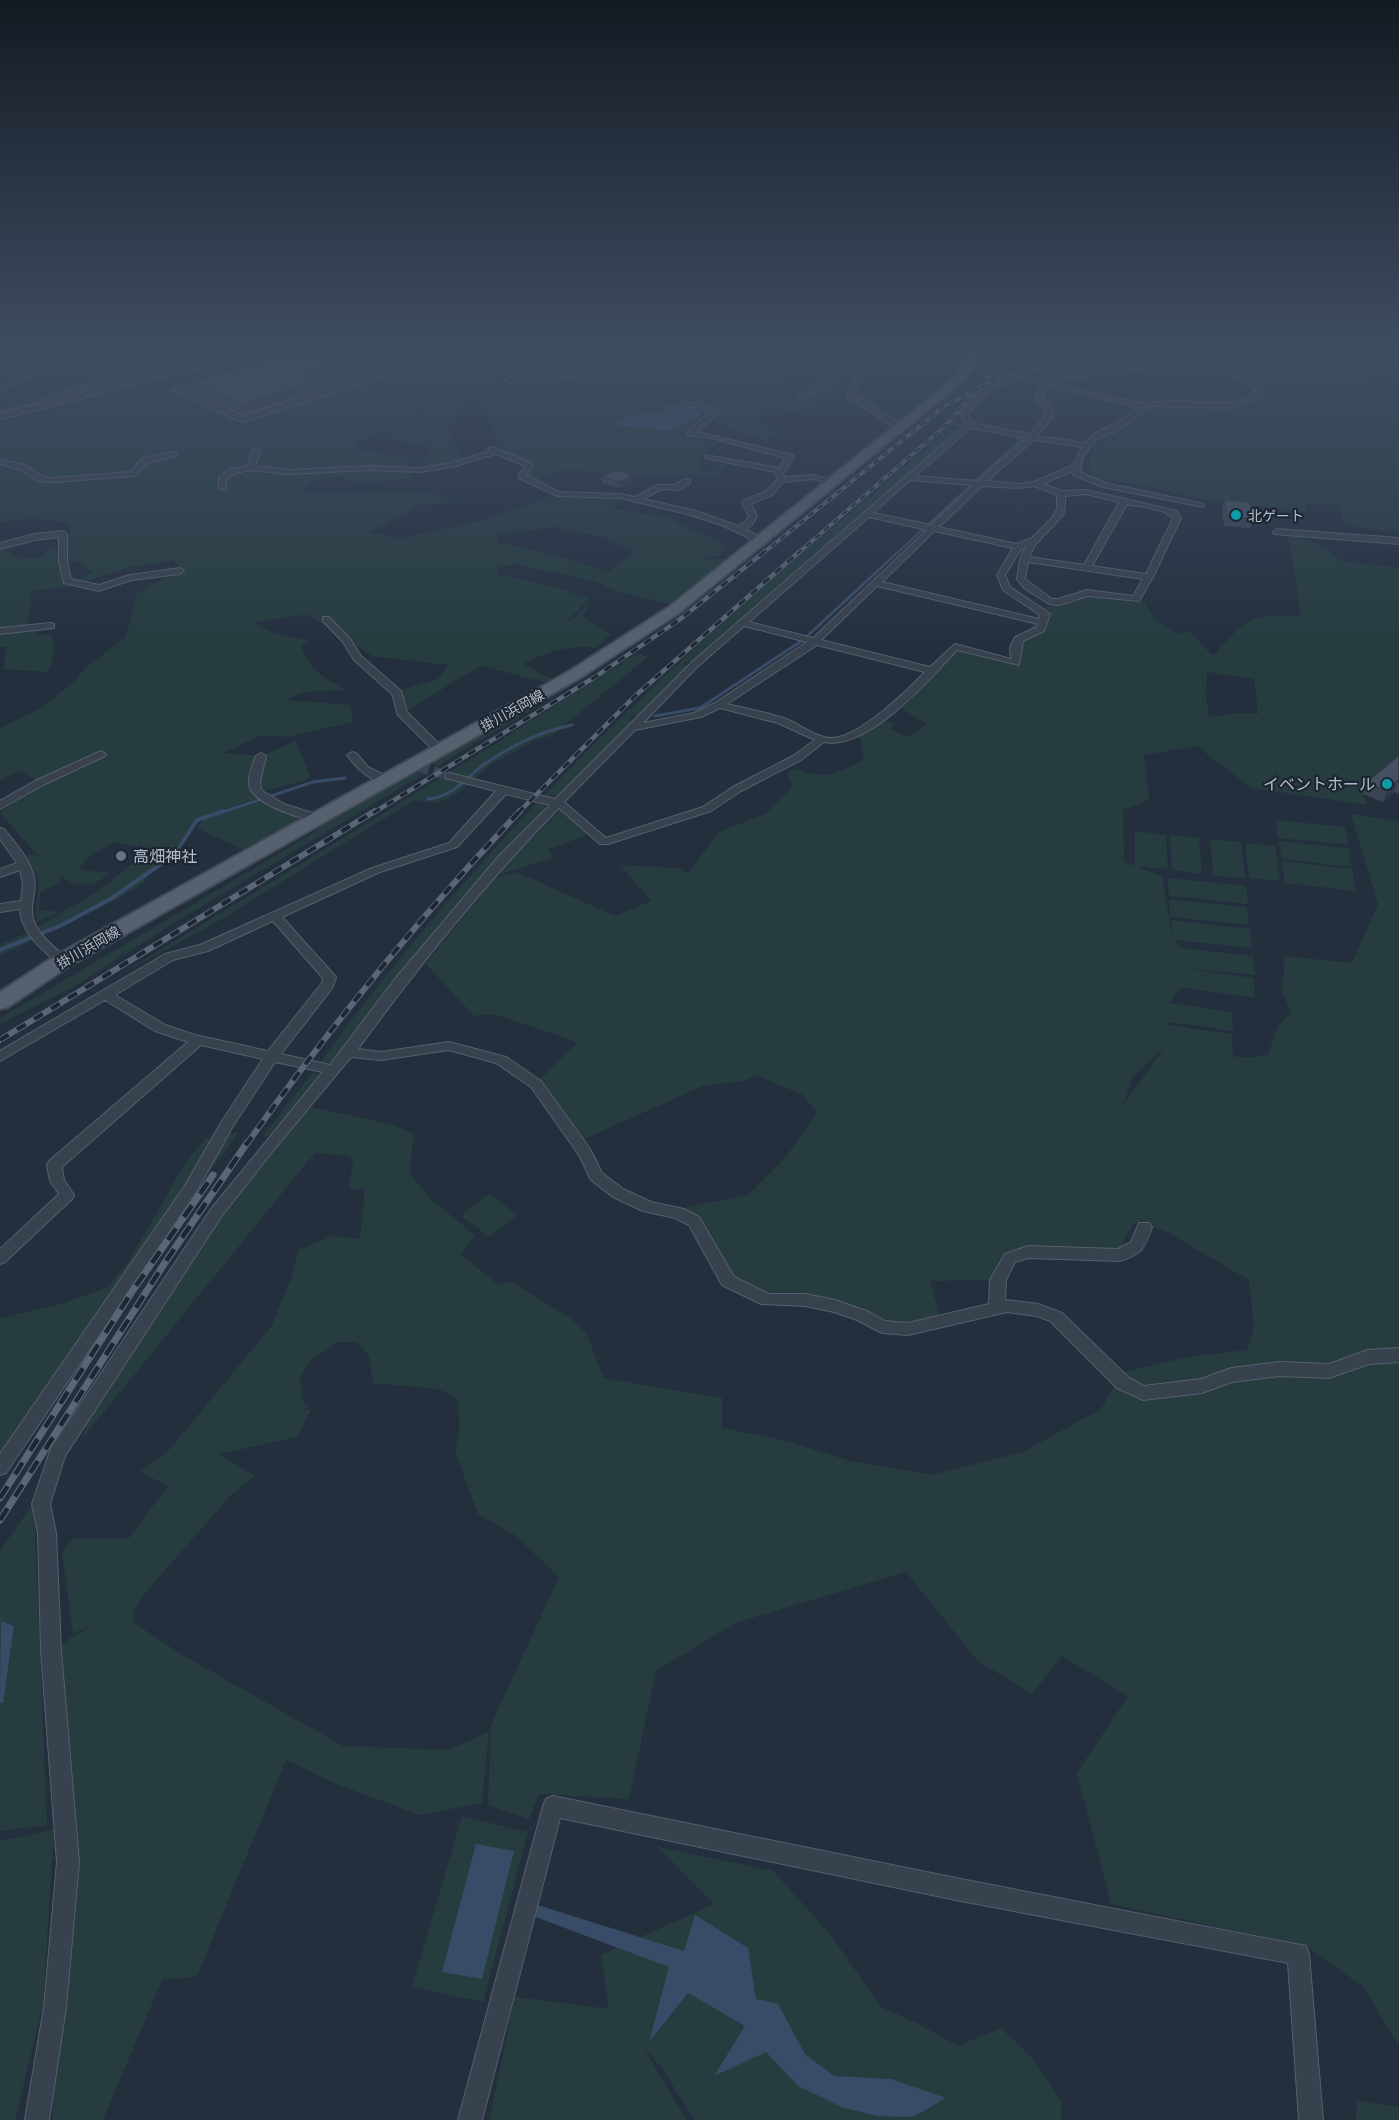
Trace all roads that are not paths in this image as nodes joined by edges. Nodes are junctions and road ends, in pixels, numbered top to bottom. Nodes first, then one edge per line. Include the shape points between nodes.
1 (257, 451) edge
2 (492, 451) edge
3 (497, 451) edge
4 (765, 451) edge
5 (871, 451) edge
6 (940, 451) edge
7 (1016, 451) edge
8 (1083, 451) edge
9 (174, 454) dead end
10 (709, 457) dead end
11 (0, 462) edge
12 (1075, 467) junction
13 (250, 468) junction
14 (781, 471) junction
15 (909, 478) junction
16 (781, 480) junction
17 (687, 481) dead end
18 (833, 482) junction
19 (979, 484) junction
20 (1036, 484) junction
21 (223, 488) dead end
22 (1061, 494) junction
23 (635, 500) junction
24 (1124, 501) junction
25 (1200, 505) dead end
26 (867, 514) junction
27 (932, 528) junction
28 (738, 530) junction
29 (1277, 532) dead end
30 (1035, 540) junction
31 (761, 541) junction
32 (1399, 542) edge
33 (0, 546) edge
34 (1018, 547) junction
35 (1024, 559) junction
36 (1087, 568) junction
37 (180, 571) dead end
38 (1149, 577) junction
39 (875, 583) junction
40 (326, 619) dead end
41 (743, 623) junction
42 (1043, 623) junction
43 (51, 626) dead end
44 (0, 631) edge
45 (814, 642) junction
46 (932, 671) junction
47 (719, 705) junction
48 (634, 726) junction
49 (822, 740) junction
50 (439, 750) junction
51 (101, 754) dead end
52 (352, 755) dead end
53 (261, 756) dead end
54 (453, 777) tunnel mouth
55 (386, 780) junction
56 (504, 789) junction
57 (557, 803) junction
58 (0, 806) edge
59 (318, 818) junction
60 (0, 831) edge
61 (23, 865) junction
62 (0, 873) edge
63 (27, 904) junction
64 (0, 908) edge
65 (274, 915) junction
66 (62, 961) junction
67 (104, 994) junction
68 (0, 1002) edge
69 (198, 1041) junction
70 (348, 1052) junction
71 (0, 1056) edge
72 (271, 1057) junction
73 (333, 1070) junction
74 (1144, 1227) dead end
75 (0, 1258) edge
76 (997, 1309) junction
77 (1399, 1355) edge
78 (0, 1468) edge
79 (37, 2120) edge
80 (470, 2120) edge
81 (1311, 2120) edge

1 - 13 street
2 - 13 street via 452,465 420,470 289,472
3 - 23 street via 529,465 522,476 557,494
4 - 14 street via 790,458
5 - 18 main road, 掛川浜岡線
6 - 15 street
7 - 19 street
8 - 12 street
9 - 11 street via 146,460 132,474 64,480 42,478
10 - 14 street
12 - 20 street
12 - 25 street via 1076,473 1103,485
13 - 21 street via 227,475 222,479
14 - 16 street
15 - 19 street
15 - 26 street
16 - 18 street via 814,477
16 - 28 street via 769,493 746,503 753,516
17 - 23 street via 676,488 661,487
18 - 31 main road, 掛川浜岡線
19 - 20 street
19 - 27 street
20 - 22 street
22 - 24 street via 1086,492
22 - 30 street via 1062,510 1057,520
23 - 28 street via 693,513
24 - 36 street
24 - 38 street via 1166,510 1177,518
26 - 27 street
26 - 41 street
27 - 34 street
27 - 39 street
28 - 31 street
29 - 32 street
30 - 34 street
30 - 35 street
31 - 50 main road, 掛川浜岡線 via 674,610 583,669
33 - 37 street via 63,534 67,581 99,588 130,578
34 - 42 street via 1001,575 1006,588 1045,614
35 - 36 street
35 - 38 street via 1024,585 1044,594 1049,601 1059,602 1087,593 1136,599
36 - 38 street
39 - 42 street
39 - 45 street
40 - 50 street via 357,658 397,693 402,713
41 - 45 street
41 - 48 street
42 - 46 street via 1041,630 1018,639 1016,663 955,647
43 - 44 street
45 - 46 street
45 - 47 street
46 - 49 street via 899,705 860,733
47 - 48 street via 697,715
47 - 49 street via 782,722
48 - 57 street
49 - 57 street via 707,809 604,842
50 - 55 main road, 掛川浜岡線
51 - 58 street
52 - 55 street via 357,764
53 - 59 street via 254,783 256,791 263,798
54 - 56 street
55 - 59 main road, 掛川浜岡線
56 - 57 street
56 - 65 street via 453,845 376,870
57 - 70 street via 502,859 400,982
59 - 66 main road, 掛川浜岡線
60 - 61 street
61 - 62 street
61 - 63 street via 30,884
63 - 64 street
63 - 66 street via 27,919
65 - 67 street via 204,948 169,957
65 - 72 street via 330,977
66 - 68 main road, 掛川浜岡線
67 - 69 street via 160,1028
67 - 71 street
69 - 72 street
69 - 75 street via 54,1165 57,1181 67,1195
70 - 73 street
70 - 76 street via 381,1056 449,1046 501,1060 536,1084 579,1144 596,1176 618,1193 648,1207 680,1213 694,1221 728,1281 767,1300 805,1300 835,1306 882,1327 908,1329
72 - 73 street
72 - 78 street via 191,1188
73 - 79 street via 216,1213 57,1453 41,1504 68,1862 55,2007
74 - 76 street via 1138,1246 1120,1255 1028,1252 1010,1257 998,1280
76 - 77 street via 1007,1306 1038,1310 1056,1317 1123,1383 1143,1393 1202,1386 1231,1375 1280,1369 1329,1371 1368,1357
80 - 81 street via 553,1806 1298,1954

